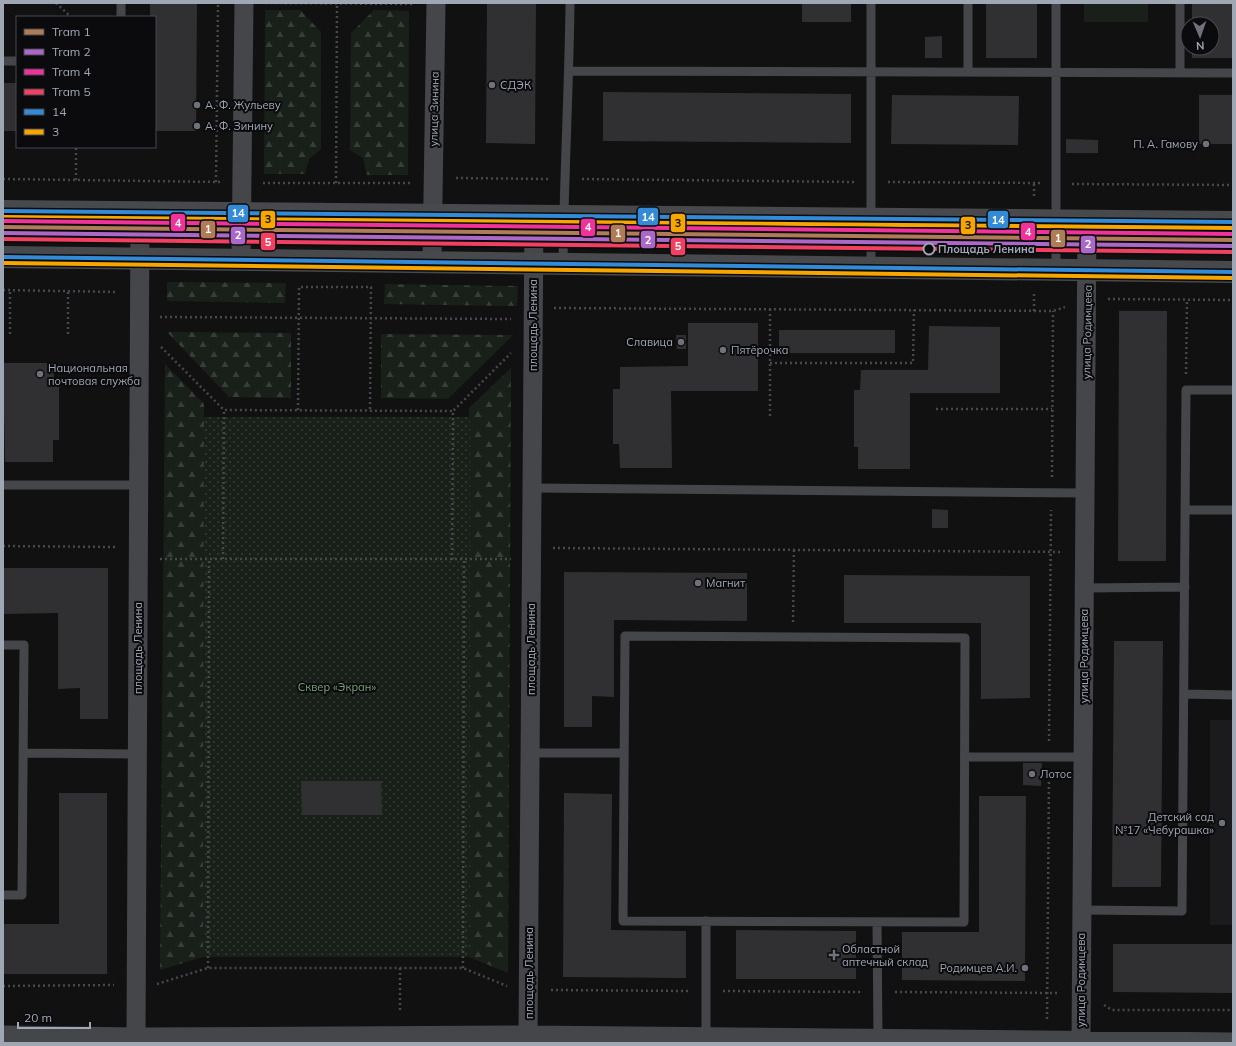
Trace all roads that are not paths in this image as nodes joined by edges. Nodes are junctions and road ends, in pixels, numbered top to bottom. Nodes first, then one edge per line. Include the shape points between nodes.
1 (121, 3) edge
2 (244, 3) edge
3 (436, 3) edge
4 (570, 3) edge
5 (871, 3) edge
6 (968, 3) edge
7 (1056, 3) edge
8 (1180, 3) edge
9 (121, 16) edge
10 (3, 61) edge
11 (16, 61) edge
12 (570, 71) junction
13 (871, 72) junction
14 (968, 72) junction
15 (1056, 72) junction
16 (1180, 73) junction
17 (1233, 73) edge
18 (3, 211) edge
19 (140, 212) junction
20 (242, 213) junction
21 (433, 215) junction
22 (534, 216) junction
23 (564, 216) junction
24 (871, 219) junction
25 (1056, 220) junction
26 (1087, 221) junction
27 (1233, 222) edge
28 (3, 257) edge
29 (140, 259) junction
30 (241, 260) junction
31 (432, 262) junction
32 (534, 264) junction
33 (563, 264) junction
34 (871, 267) junction
35 (1056, 270) junction
36 (1087, 270) junction
37 (1233, 272) edge
38 (1233, 390) edge
39 (3, 485) edge
40 (139, 485) junction
41 (532, 488) junction
42 (1085, 493) junction
43 (1185, 510) junction
44 (1233, 510) edge
45 (1185, 587) junction
46 (1085, 588) junction
47 (3, 645) edge
48 (1184, 694) junction
49 (1233, 695) edge
50 (24, 753) junction
51 (530, 753) junction
52 (624, 753) junction
53 (137, 754) junction
54 (965, 757) junction
55 (1083, 757) junction
56 (3, 894) edge
57 (1082, 910) junction
58 (706, 921) junction
59 (877, 922) junction
60 (3, 1035) edge
61 (528, 1035) junction
62 (136, 1037) junction
63 (706, 1037) junction
64 (878, 1039) junction
65 (332, 1040) edge
66 (1081, 1041) junction
67 (1233, 1042) edge

1 - 9 lane
2 - 20 street
3 - 21 street, улица Зинина
4 - 12 lane
5 - 13 lane
6 - 14 lane
7 - 15 lane
8 - 16 lane
10 - 11 lane
12 - 13 lane
12 - 23 lane
13 - 14 lane
13 - 24 lane
14 - 15 lane
15 - 16 lane
15 - 25 lane
16 - 17 lane
18 - 19 main road
19 - 20 main road
19 - 29 street, площадь Ленина
20 - 21 main road
20 - 30 street
21 - 22 main road
21 - 31 street, улица Зинина
22 - 23 main road
22 - 32 street, площадь Ленина
23 - 24 main road
23 - 33 lane
24 - 25 main road
24 - 34 lane
25 - 26 main road
25 - 35 lane
26 - 27 main road
26 - 36 street, улица Родимцева
28 - 29 main road
29 - 30 main road
29 - 40 street, площадь Ленина
30 - 31 main road
31 - 32 main road
32 - 33 main road
32 - 41 street, площадь Ленина via 526,313
33 - 34 main road
34 - 35 main road
35 - 36 main road
36 - 37 main road
36 - 42 street, улица Родимцева
38 - 43 lane via 1186,390
39 - 40 lane
40 - 53 street, площадь Ленина
41 - 42 lane
41 - 51 street, площадь Ленина
42 - 46 street, улица Родимцева
43 - 44 lane
43 - 45 lane
45 - 46 lane
45 - 48 lane
46 - 55 street, улица Родимцева
47 - 50 lane via 24,645
48 - 49 lane
48 - 57 lane via 1182,911
50 - 53 lane
50 - 56 lane via 22,895
51 - 52 lane
51 - 61 street, площадь Ленина
52 - 54 lane via 625,636 965,638
52 - 58 lane via 623,921
53 - 62 street, площадь Ленина
54 - 55 lane
54 - 59 lane via 964,922
55 - 57 street, улица Родимцева
57 - 66 street, улица Родимцева
58 - 59 lane
58 - 63 lane
59 - 64 lane
60 - 62 street
61 - 63 street
61 - 65 street via 400,1036
62 - 65 street
63 - 64 street
64 - 66 street
66 - 67 street

